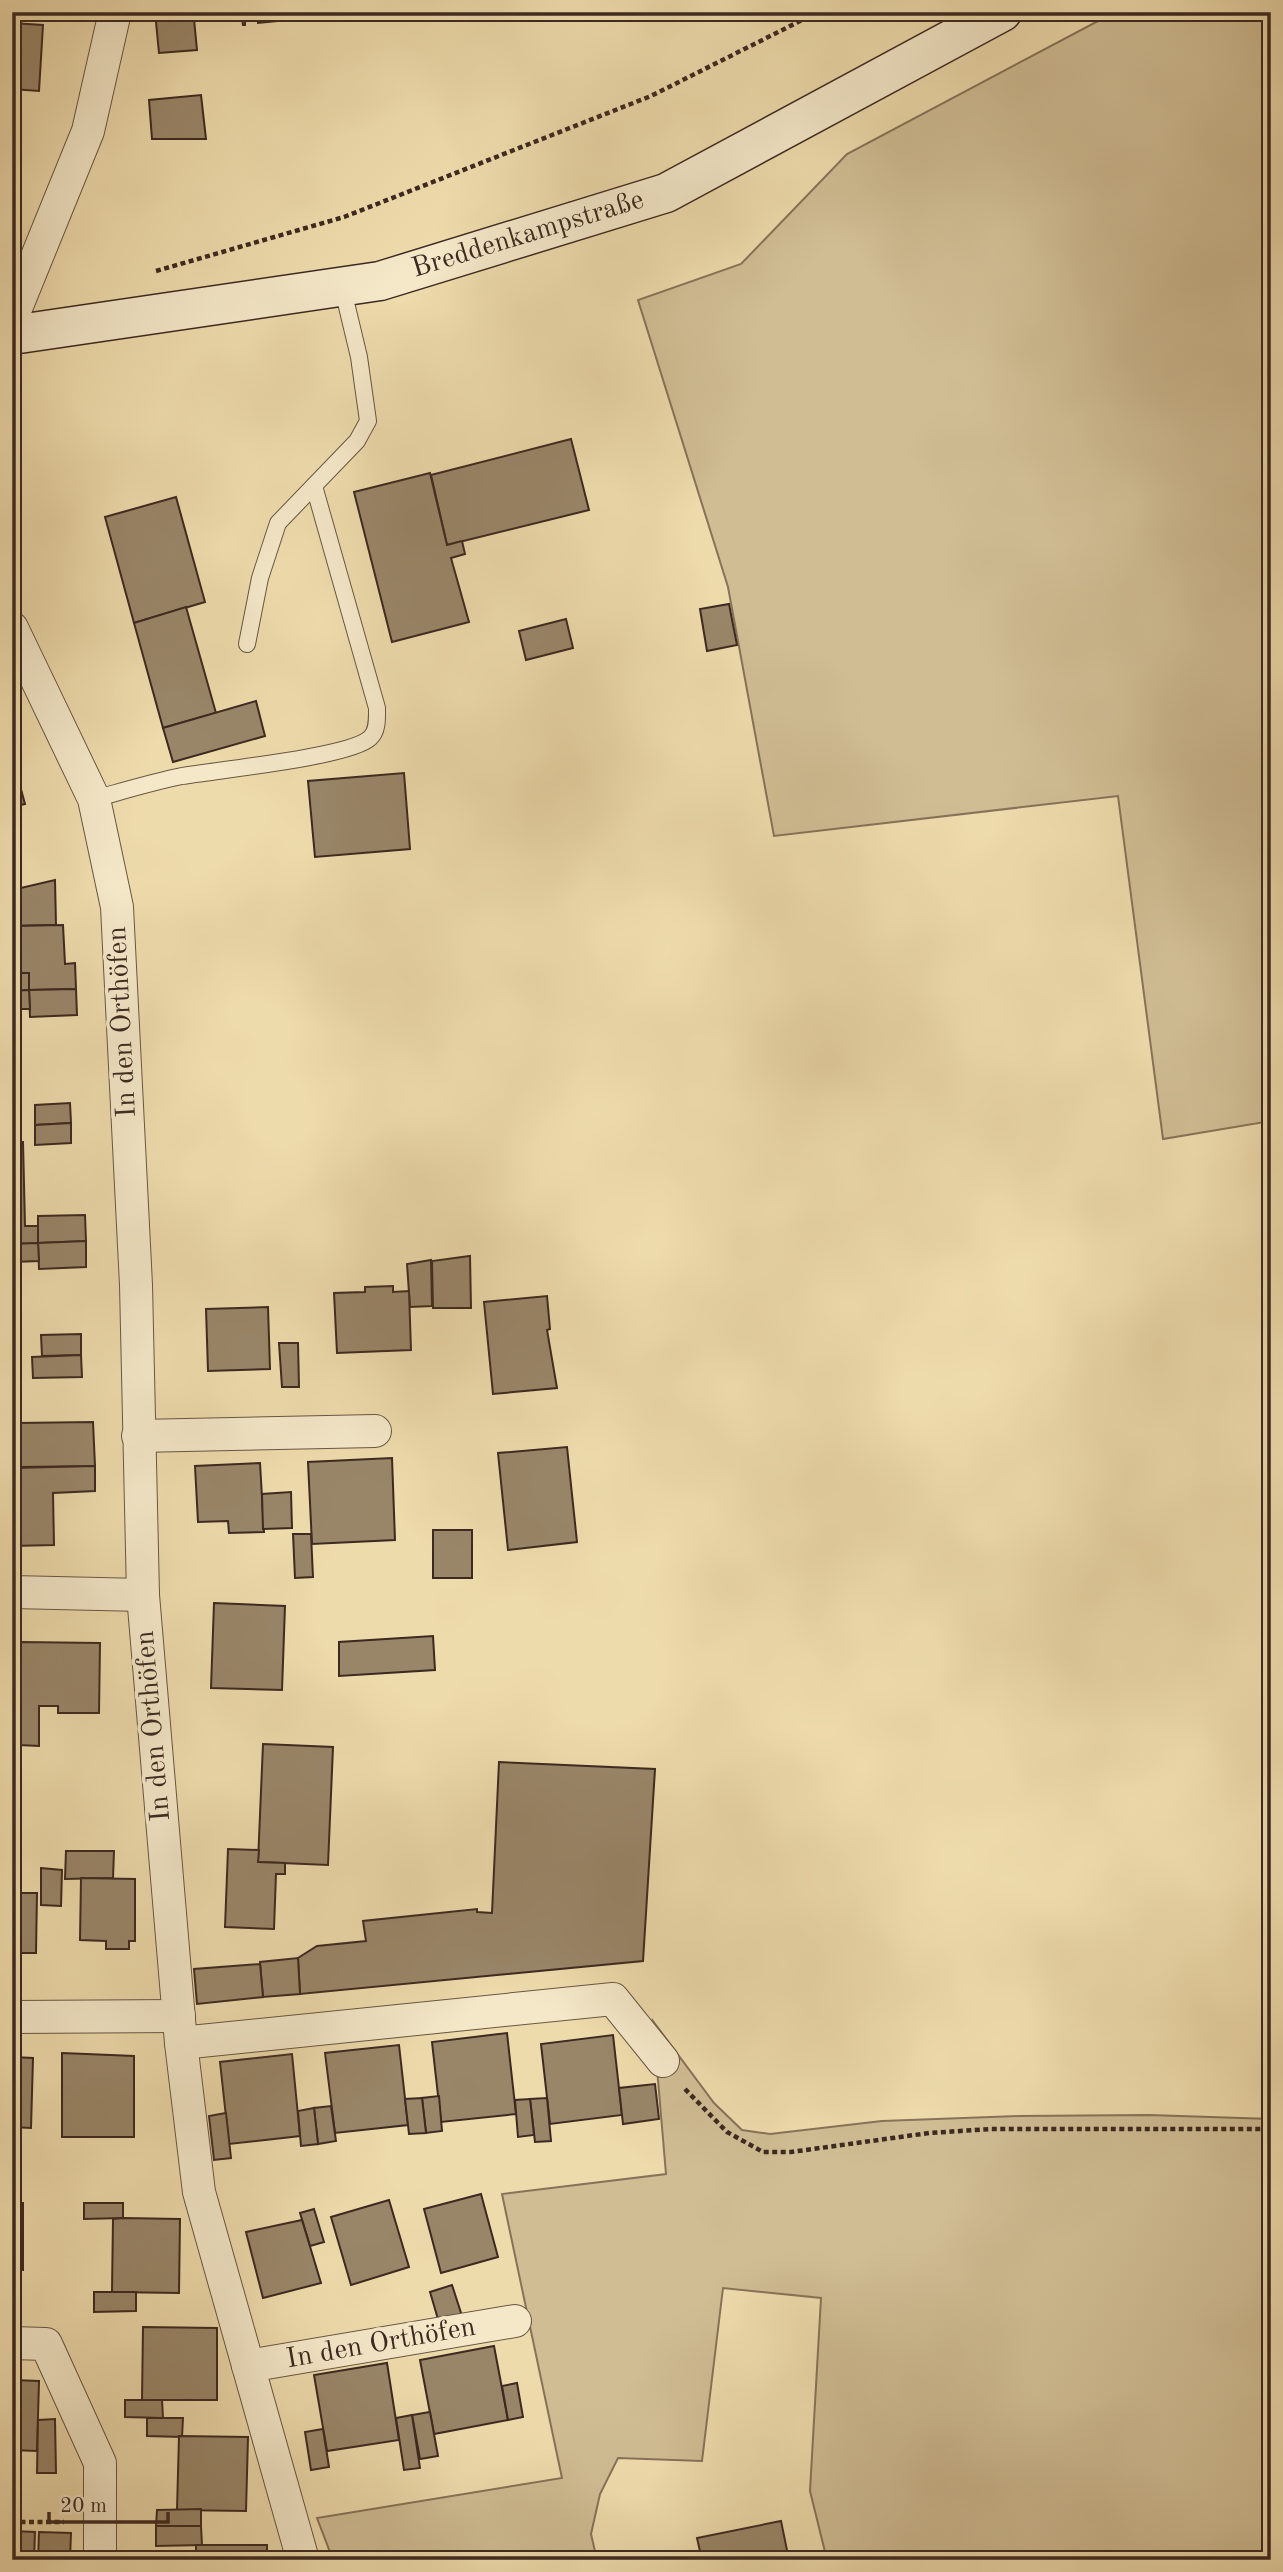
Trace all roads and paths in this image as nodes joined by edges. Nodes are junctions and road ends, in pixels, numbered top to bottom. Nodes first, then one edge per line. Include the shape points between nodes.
1 (114, 12) edge
2 (818, 12) edge
3 (1002, 12) edge
4 (149, 273) dead end
5 (342, 286) junction
6 (12, 317) edge
7 (12, 335) edge
8 (314, 486) junction
9 (12, 628) edge
10 (247, 644) dead end
11 (94, 799) junction
12 (374, 1431) dead end
13 (138, 1436) junction
14 (12, 1592) edge
15 (143, 1595) junction
16 (12, 2017) edge
17 (180, 2029) junction
18 (663, 2061) joint
19 (1271, 2129) edge
20 (515, 2321) dead end
21 (12, 2343) edge
22 (248, 2366) junction
23 (12, 2522) edge
24 (100, 2522) junction
25 (100, 2560) edge
26 (303, 2560) edge

1 - 6 street via 88,131
2 - 4 path via 651,96 357,212
3 - 5 street, Breddenkampstraße via 666,193 380,281
5 - 7 street, Breddenkampstraße
5 - 8 lane via 368,421 357,441
8 - 10 lane via 278,523 260,578
8 - 11 lane via 377,708 372,737 346,749 180,777
9 - 11 street, In den Orthöfen
11 - 13 street, In den Orthöfen via 117,907 136,1285
12 - 13 street
13 - 15 street, In den Orthöfen
14 - 15 street
15 - 17 street, In den Orthöfen
16 - 17 street
17 - 18 street via 613,1999
17 - 22 street, In den Orthöfen via 199,2192
18 - 19 path via 727,2132 763,2152 991,2129
20 - 22 street, In den Orthöfen
21 - 24 street via 46,2344 100,2463
22 - 26 street, In den Orthöfen
23 - 24 path
24 - 25 street

